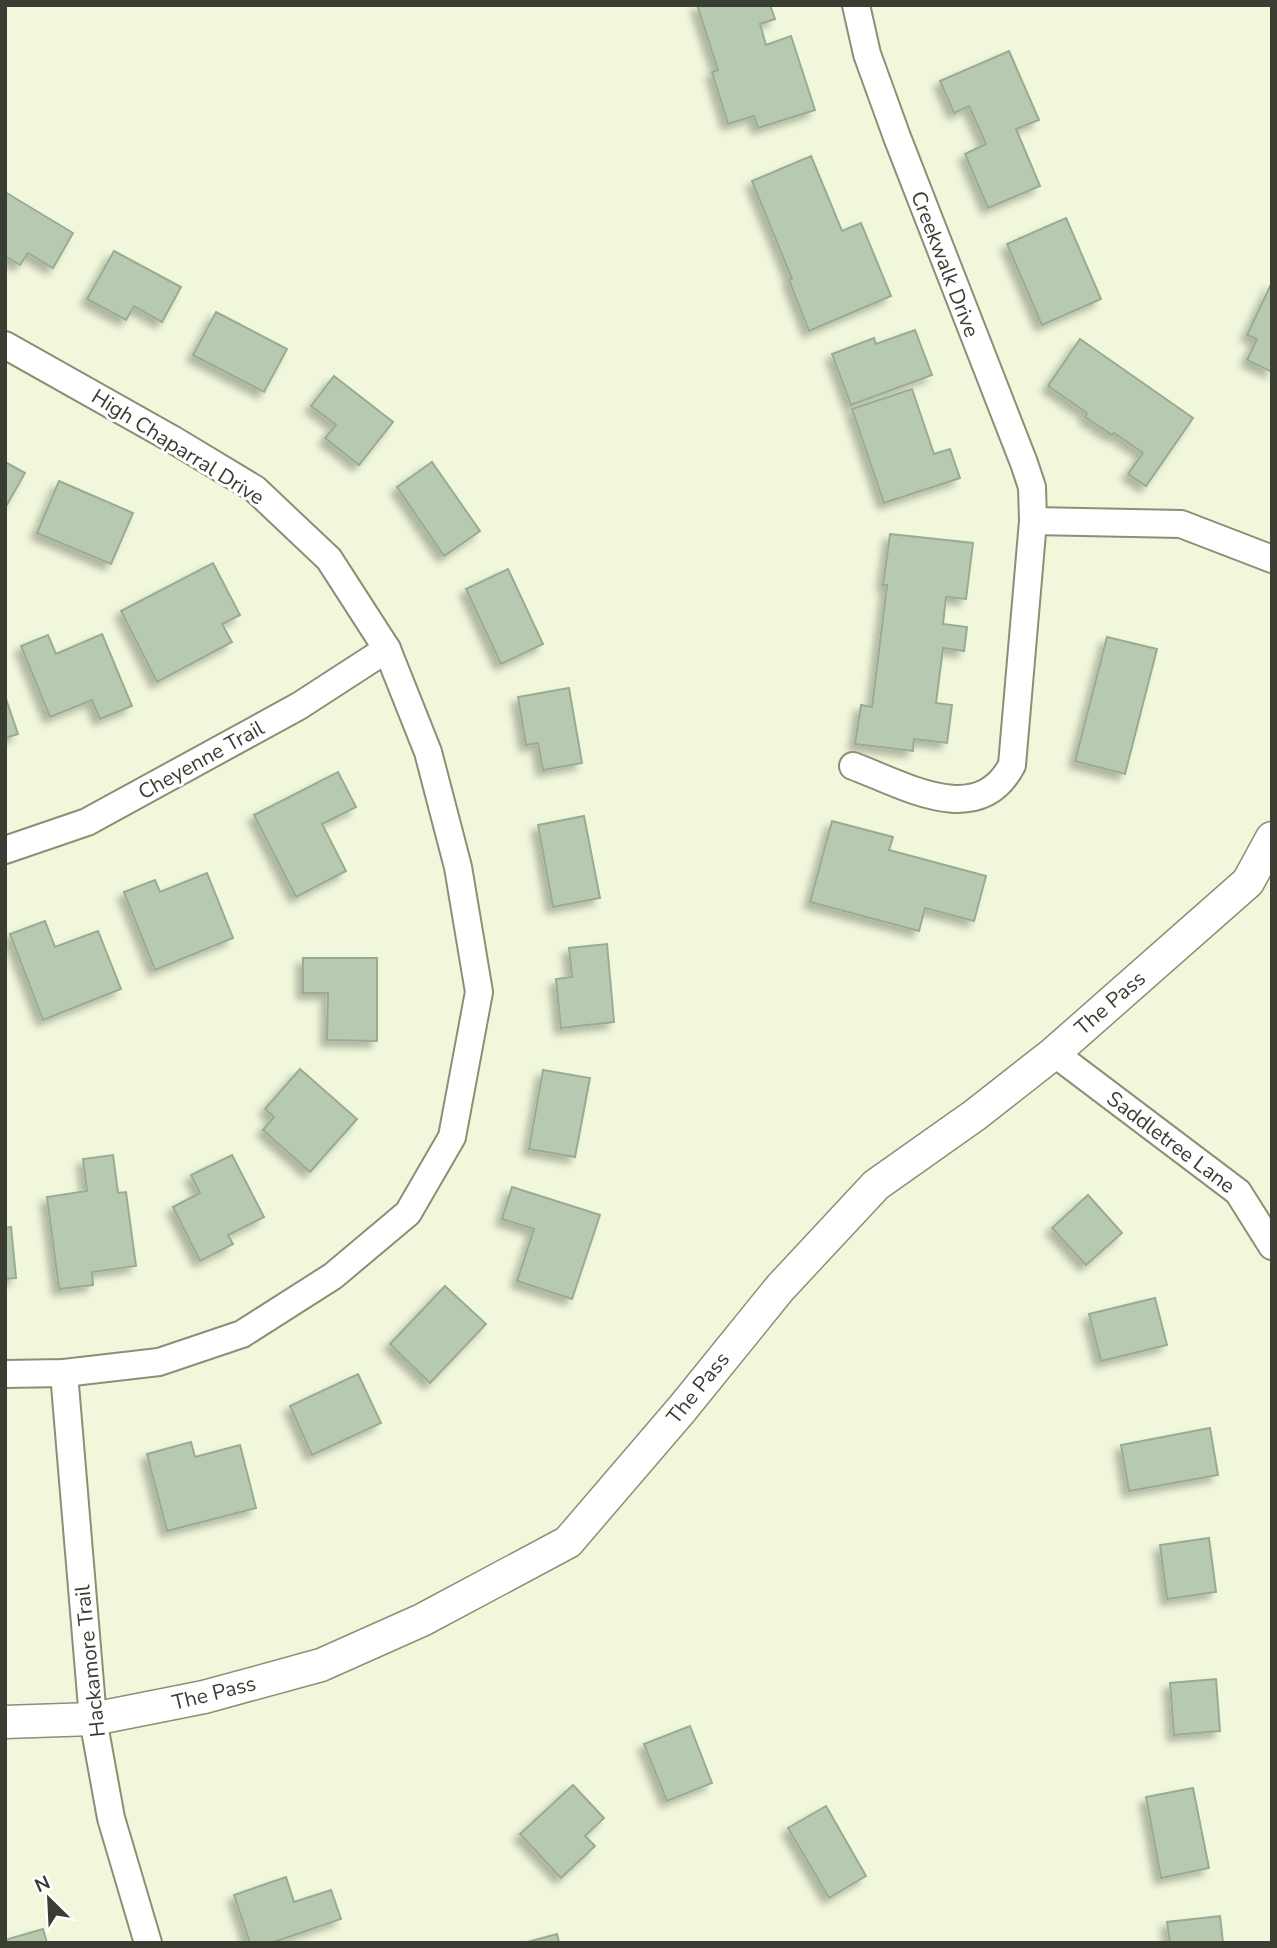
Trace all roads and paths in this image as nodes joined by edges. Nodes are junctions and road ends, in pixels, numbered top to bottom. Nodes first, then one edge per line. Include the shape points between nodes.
1 (856, 5) edge
2 (5, 345) edge
3 (1032, 521) junction
4 (1268, 548) edge
5 (387, 649) junction
6 (853, 766) dead end
7 (1272, 838) edge
8 (5, 850) edge
9 (1054, 1053) junction
10 (1272, 1246) edge
11 (64, 1373) junction
12 (5, 1374) edge
13 (93, 1718) junction
14 (5, 1723) edge
15 (148, 1943) edge

1 - 3 street, Creekwalk Drive via 867,54 897,138 1028,475
2 - 5 street, High Chaparral Drive via 255,489 329,559
3 - 4 street via 1181,524
3 - 6 street, Creekwalk Drive via 1012,765 1003,782 986,795 960,801
5 - 8 street, Cheyenne Trail via 299,706 87,822
5 - 11 street, High Chaparral Drive via 428,752 458,867 479,992 453,1137 408,1213 333,1276 242,1334 159,1362
7 - 9 street, The Pass via 1248,882
9 - 10 street, Saddletree Lane via 1238,1192
9 - 13 street, The Pass via 876,1185 779,1289 568,1542 422,1620 321,1665 204,1698
11 - 12 street, High Chaparral Drive
11 - 13 street, Hackamore Trail
13 - 14 street, The Pass
13 - 15 street, Hackamore Trail via 111,1818

